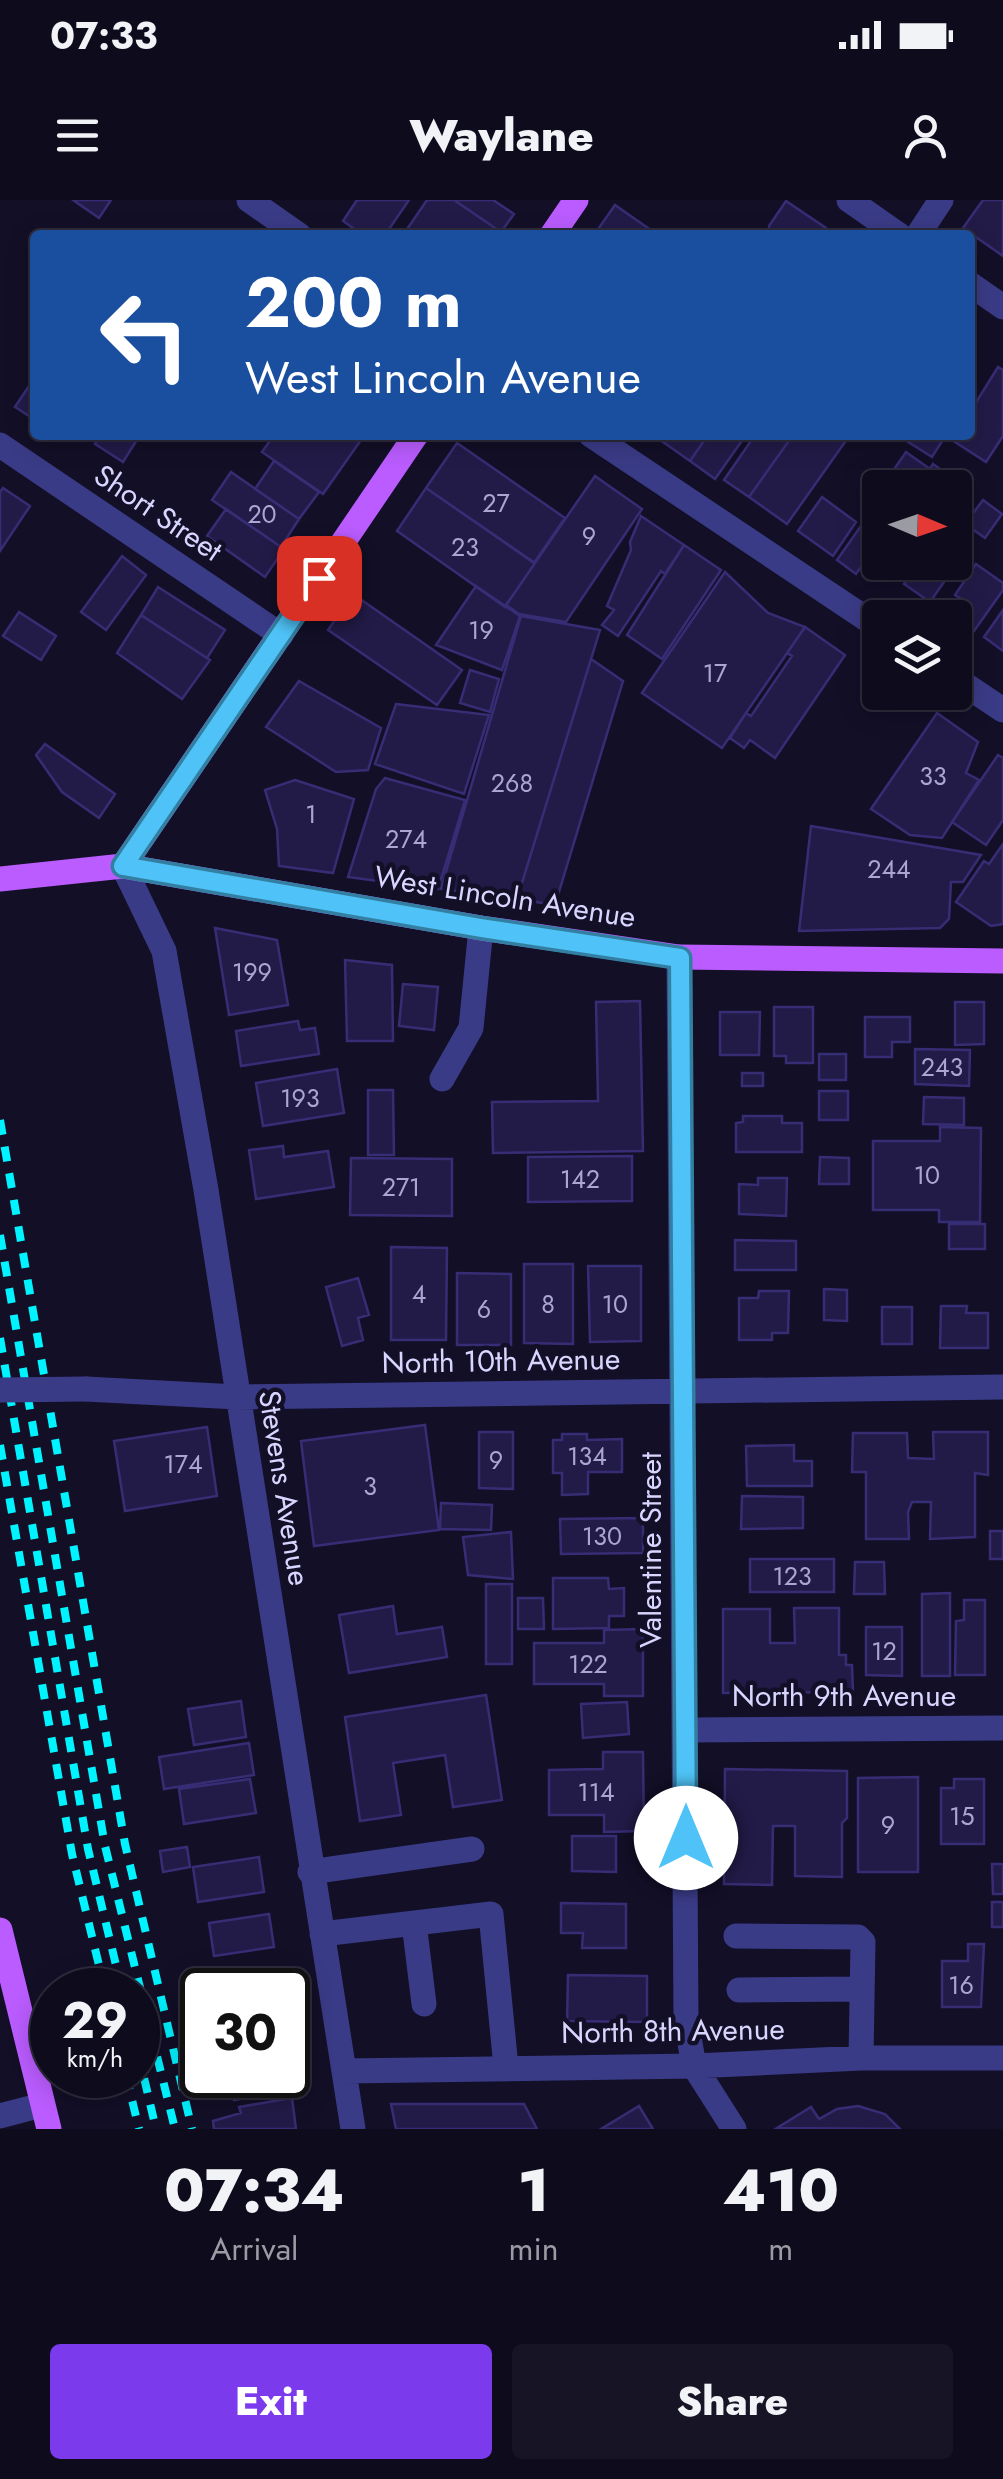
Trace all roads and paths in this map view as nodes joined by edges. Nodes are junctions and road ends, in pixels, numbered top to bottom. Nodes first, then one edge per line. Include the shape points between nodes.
1 (249, 200) edge
2 (576, 200) edge
3 (849, 200) edge
4 (942, 200) edge
5 (292, 230) edge
6 (555, 230) edge
7 (893, 230) edge
8 (921, 230) edge
9 (975, 287) edge
10 (1003, 307) edge
11 (413, 440) edge
12 (598, 440) edge
13 (0, 445) edge
14 (862, 616) edge
15 (280, 634) junction
16 (972, 689) edge
17 (1003, 710) edge
18 (123, 866) junction
19 (1, 879) edge
20 (481, 928) junction
21 (680, 958) junction
22 (1003, 961) edge
23 (442, 1078) dead end
24 (1003, 1387) edge
25 (0, 1390) edge
26 (682, 1390) junction
27 (237, 1397) junction
28 (1003, 1728) edge
29 (686, 1730) junction
30 (472, 1850) dead end
31 (310, 1872) junction
32 (414, 1923) junction
33 (0, 1930) edge
34 (322, 1934) junction
35 (736, 1936) dead end
36 (862, 1989) junction
37 (738, 1990) dead end
38 (424, 2004) dead end
39 (862, 2058) junction
40 (1003, 2058) edge
41 (694, 2066) junction
42 (506, 2067) junction
43 (344, 2070) junction
44 (0, 2116) edge
45 (46, 2117) edge
46 (353, 2129) edge
47 (734, 2129) edge

1 - 5 street
2 - 6 main road
3 - 7 street
4 - 8 street
9 - 10 street
11 - 15 main road
12 - 14 street
13 - 15 street, Short Street
15 - 18 main road
16 - 17 street
18 - 19 main road, West Lincoln Avenue
18 - 20 main road, West Lincoln Avenue
18 - 27 street, Stevens Avenue via 164,951
20 - 21 main road, West Lincoln Avenue
20 - 23 street via 471,1028
21 - 22 main road, West Lincoln Avenue
21 - 26 street, Valentine Street
24 - 26 street, North 10th Avenue
25 - 27 street, North 10th Avenue, bridge
26 - 27 street, North 10th Avenue
26 - 29 street, Valentine Street
27 - 31 street, Stevens Avenue
28 - 29 street, North 9th Avenue
29 - 41 street, Valentine Street via 686,2020
30 - 31 street
31 - 34 street, Stevens Avenue
32 - 34 street
32 - 38 street
32 - 42 street via 491,1914
33 - 45 main road
34 - 43 street, Stevens Avenue
35 - 36 street via 858,1937
36 - 37 street
36 - 39 street
39 - 40 street, North 8th Avenue
39 - 41 street, North 8th Avenue
41 - 42 street, North 8th Avenue
41 - 47 street, Valentine Street
42 - 43 street, North 8th Avenue
43 - 46 street, Stevens Avenue
44 - 45 street

